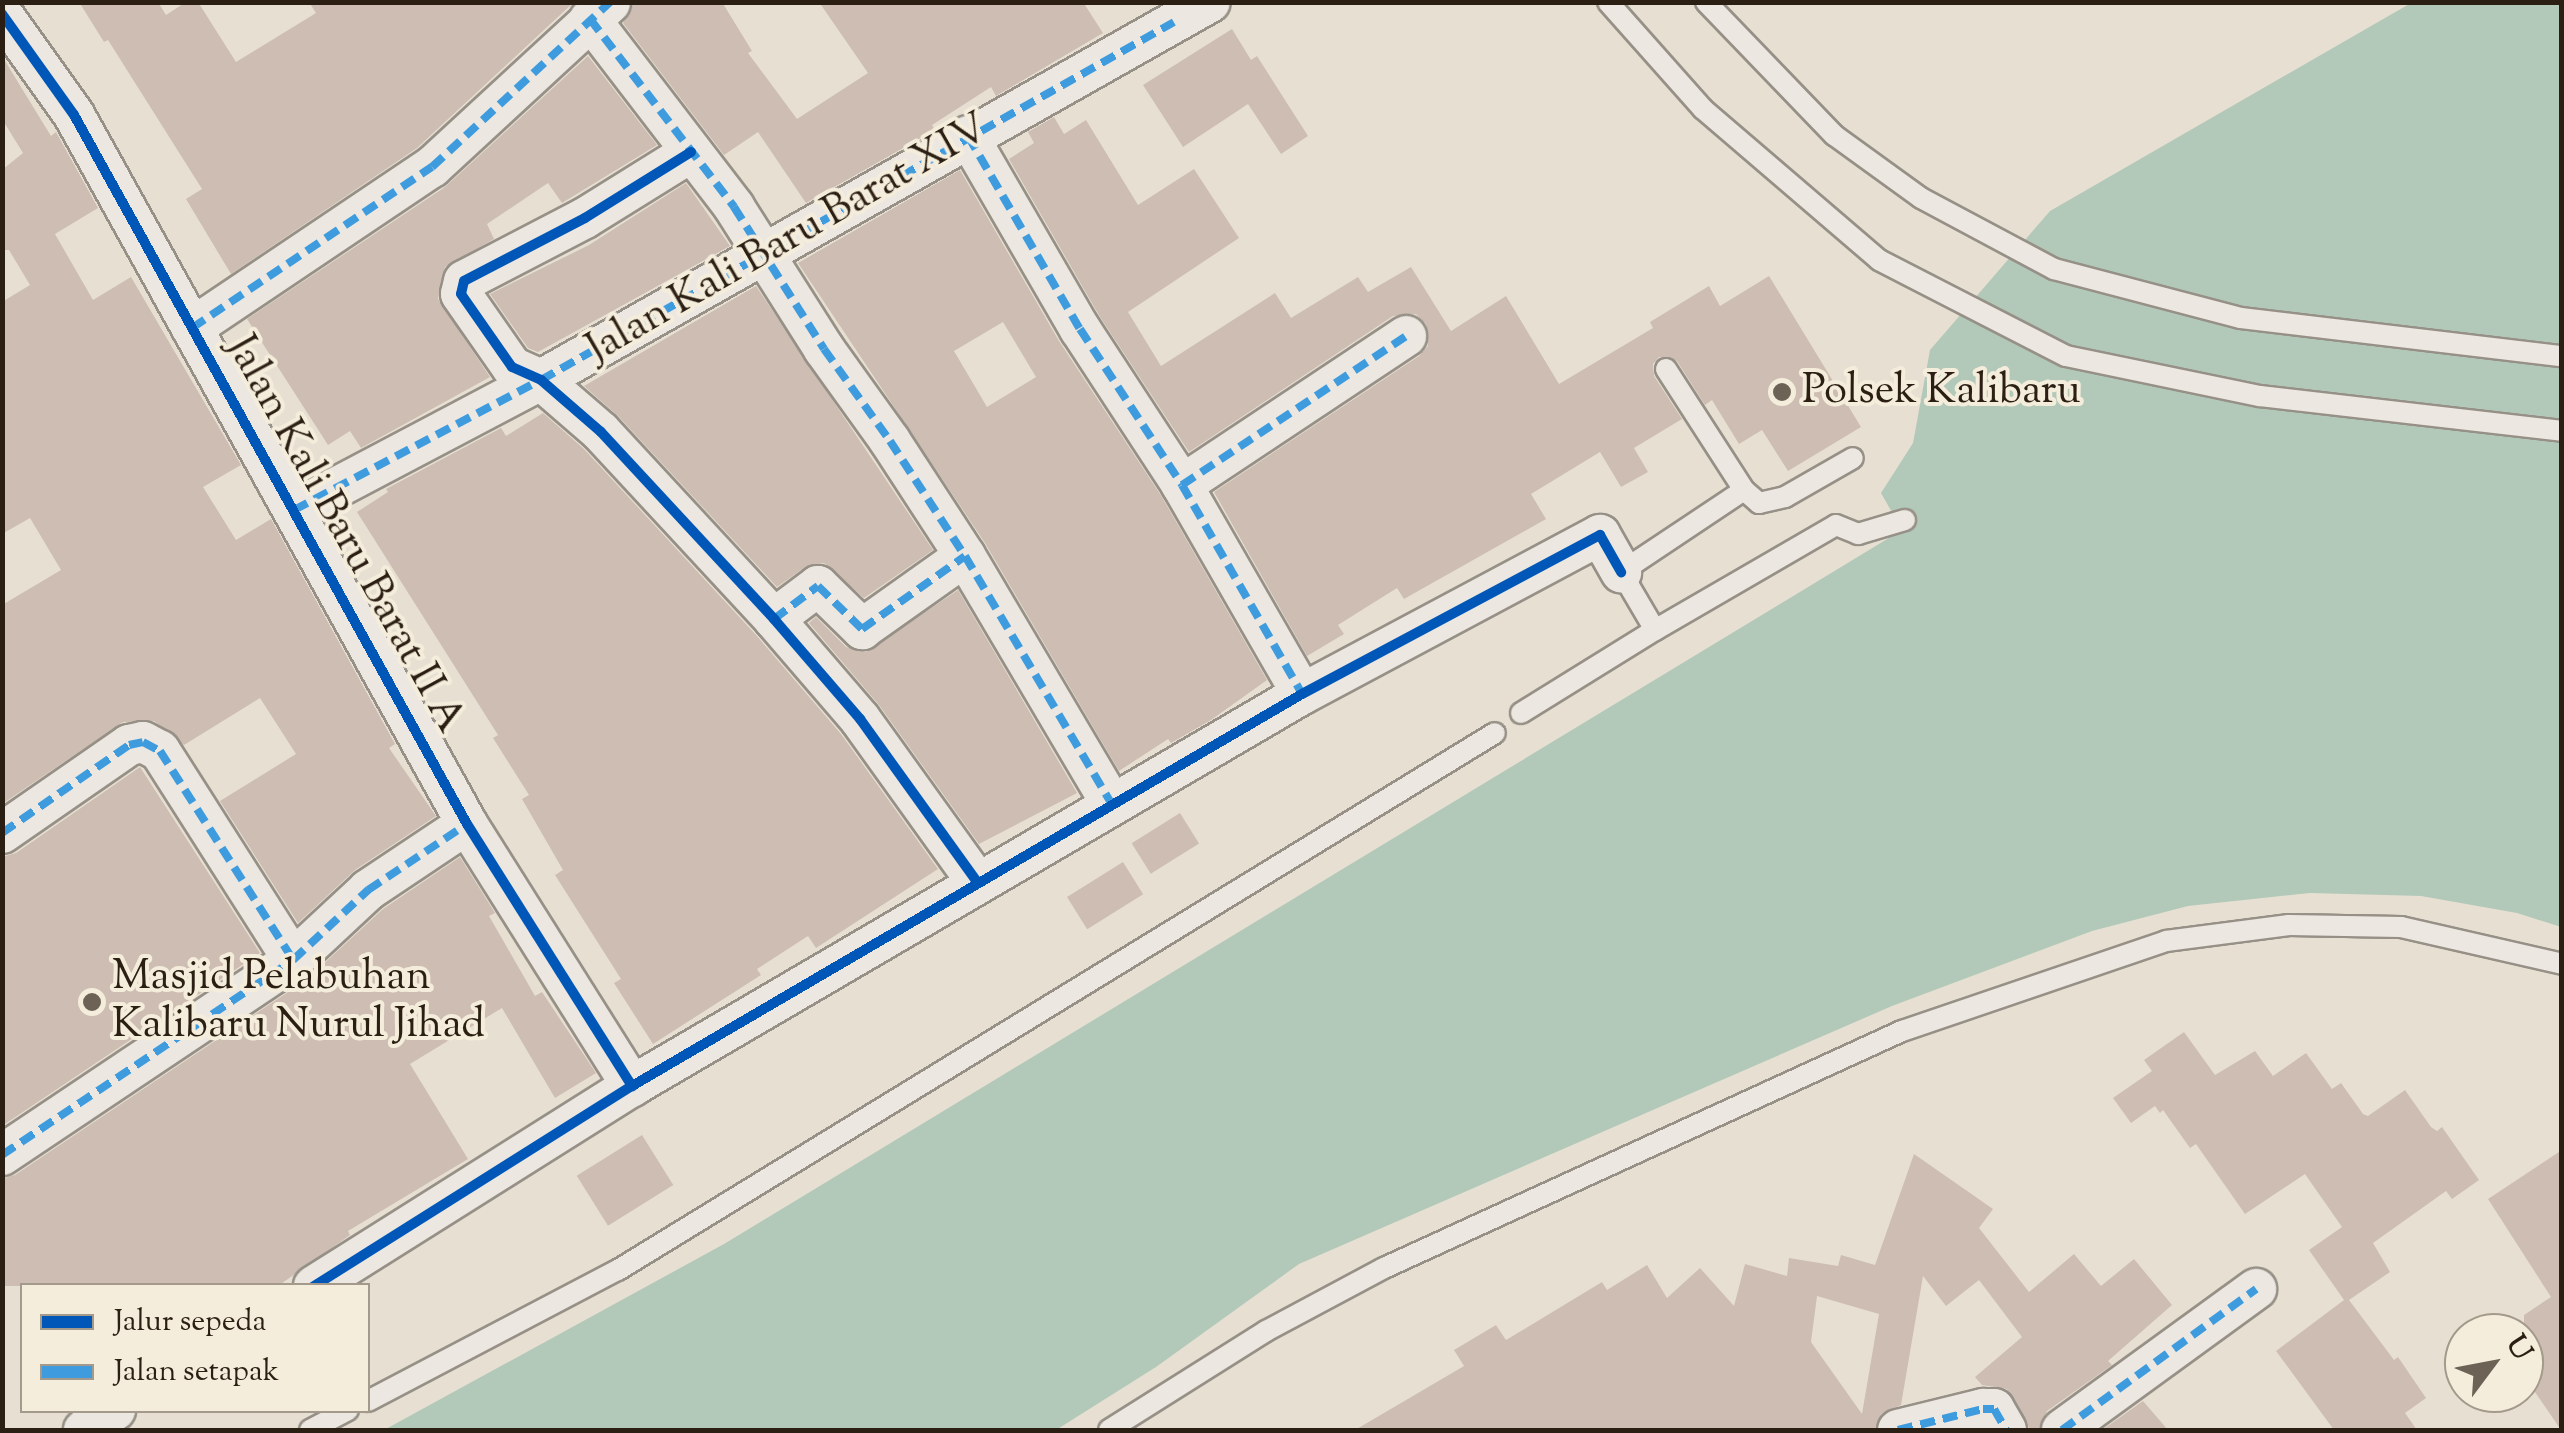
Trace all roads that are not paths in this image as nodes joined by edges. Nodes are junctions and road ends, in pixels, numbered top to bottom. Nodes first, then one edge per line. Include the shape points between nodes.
1 (1210, 2) edge
2 (1608, 2) edge
3 (1706, 2) edge
4 (600, 11) edge
5 (1164, 12) edge
6 (2, 14) edge
7 (968, 136) junction
8 (692, 152) junction
9 (762, 252) junction
10 (192, 328) junction
11 (1406, 336) dead end
12 (2562, 356) edge
13 (1666, 369) dead end
14 (541, 380) junction
15 (2562, 431) edge
16 (1853, 458) dead end
17 (1182, 485) junction
18 (1744, 490) junction
19 (294, 510) junction
20 (1905, 520) dead end
21 (966, 556) junction
22 (1621, 572) junction
23 (774, 620) junction
24 (1655, 630) junction
25 (1302, 694) junction
26 (1521, 713) dead end
27 (1496, 733) dead end
28 (1112, 805) junction
29 (467, 824) junction
30 (2, 832) edge
31 (977, 882) junction
32 (293, 960) junction
33 (2562, 964) edge
34 (632, 1086) junction
35 (2, 1155) edge
36 (319, 1283) edge
37 (2256, 1289) dead end
38 (370, 1399) edge
39 (111, 1413) edge
40 (342, 1413) edge
41 (84, 1430) edge
42 (310, 1430) edge
43 (1109, 1430) edge
44 (1898, 1430) edge
45 (2006, 1430) edge
46 (2062, 1430) edge

1 - 5 street, Jalan Kali Baru Barat XIV
2 - 15 lane via 1702,109 1879,260 2066,356 2260,396
3 - 12 lane via 1834,135 1920,198 2054,269 2241,318
4 - 8 street
4 - 10 street via 432,167
5 - 7 street, Jalan Kali Baru Barat XIV
6 - 10 street, Jalan Kali Baru Barat II A via 74,115
7 - 9 street, Jalan Kali Baru Barat XIV
7 - 17 street via 1080,329
8 - 9 street
8 - 14 street via 464,281 461,294 512,368
9 - 14 street, Jalan Kali Baru Barat XIV
9 - 21 street
10 - 19 street, Jalan Kali Baru Barat II A
11 - 17 street
13 - 18 lane
14 - 19 street, Jalan Kali Baru Barat XIV
14 - 23 street via 601,432
16 - 18 lane via 1784,497 1759,503
17 - 25 street
18 - 22 lane
19 - 29 street, Jalan Kali Baru Barat II A
20 - 24 lane via 1858,534 1836,525
21 - 23 street via 862,629 818,586
21 - 28 street
22 - 24 lane
22 - 25 street via 1600,536
23 - 31 street via 860,719
24 - 26 lane
25 - 28 street
27 - 38 lane via 618,1270
28 - 31 street
29 - 32 street via 368,890
29 - 34 street, Jalan Kali Baru Barat II A
30 - 32 street via 129,744 144,742 160,751
31 - 34 street
32 - 35 street
33 - 43 lane via 2400,926 2289,925 2166,941 1902,1031 1384,1268 1266,1331
34 - 36 street
37 - 46 street
39 - 41 street
40 - 42 lane
44 - 45 street via 1994,1409

